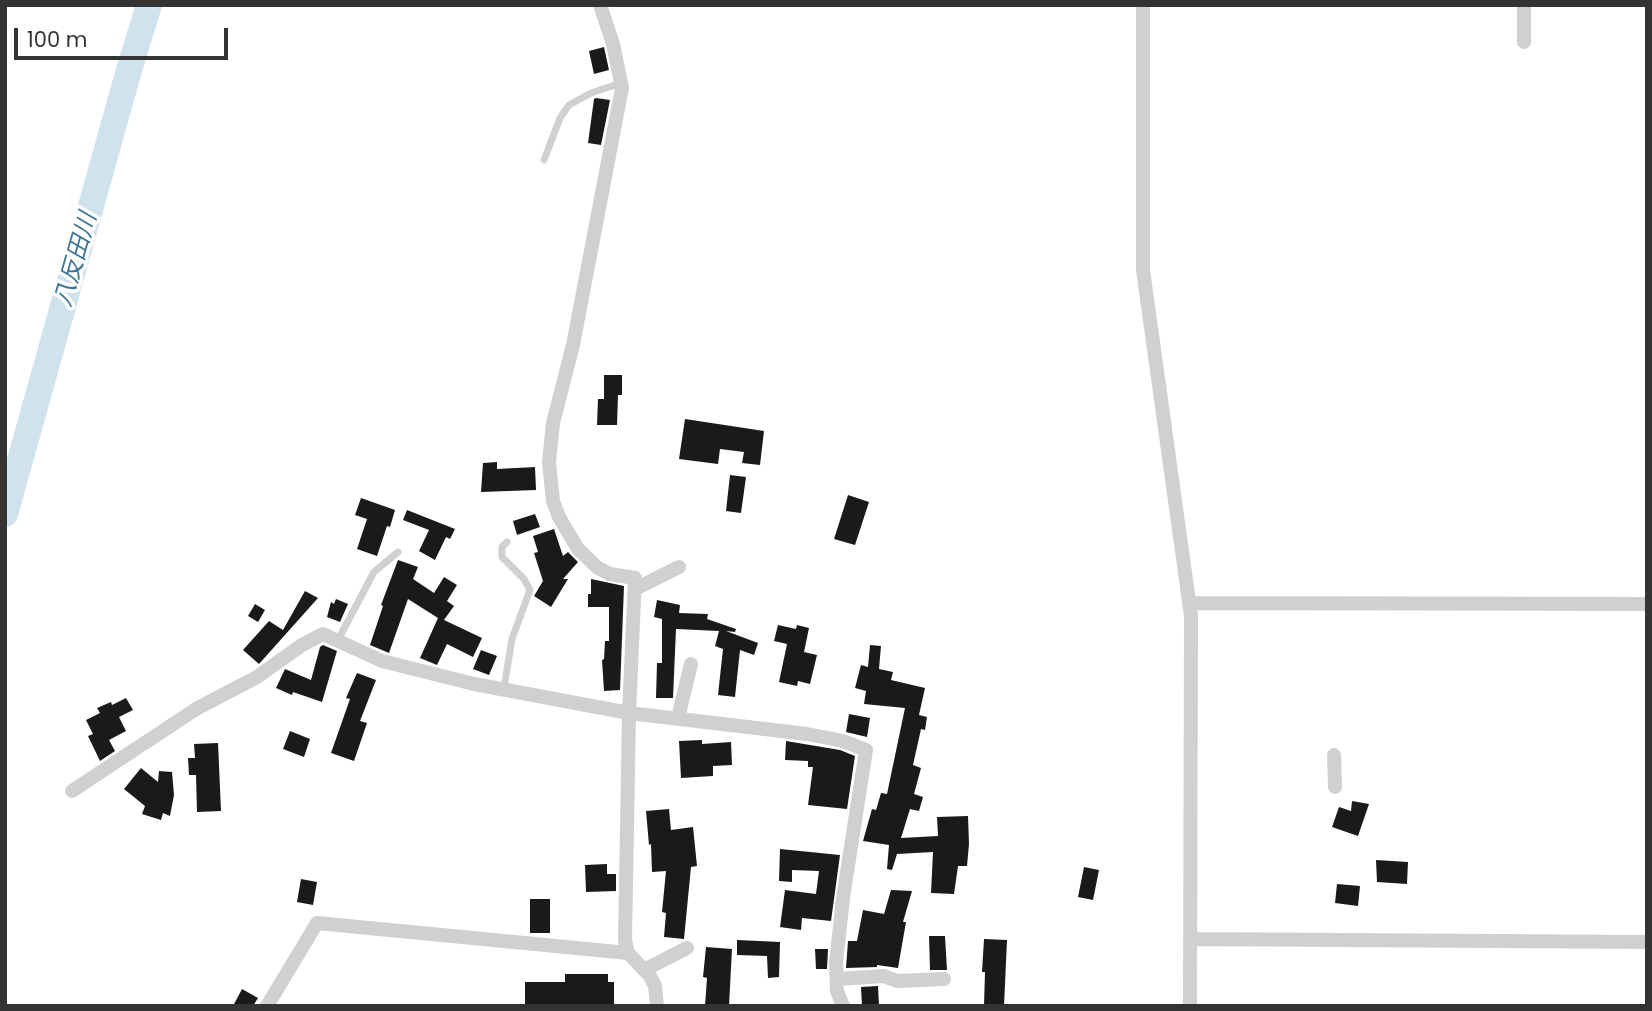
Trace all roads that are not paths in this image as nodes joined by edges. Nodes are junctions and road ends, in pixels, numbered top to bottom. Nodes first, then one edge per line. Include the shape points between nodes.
1 (600, 5) edge
2 (1143, 5) edge
3 (1524, 5) edge
4 (1524, 42) dead end
5 (622, 83) junction
6 (544, 160) dead end
7 (507, 542) dead end
8 (398, 552) dead end
9 (679, 567) dead end
10 (635, 589) junction
11 (1190, 603) junction
12 (1647, 604) edge
13 (338, 640) junction
14 (691, 664) dead end
15 (504, 688) junction
16 (629, 713) junction
17 (678, 718) junction
18 (1334, 755) dead end
19 (1335, 787) dead end
20 (72, 791) dead end
21 (1190, 939) junction
22 (1647, 943) edge
23 (687, 948) dead end
24 (628, 953) junction
25 (644, 970) junction
26 (837, 979) junction
27 (944, 979) dead end
28 (267, 1006) edge
29 (657, 1006) edge
30 (843, 1006) edge
31 (1190, 1006) edge

1 - 5 street
2 - 11 street via 1143,270
3 - 4 street
5 - 6 lane via 569,105
5 - 10 street via 549,462 553,501 578,549 598,568 635,578
7 - 15 lane via 502,556 530,590 512,639
8 - 13 lane via 374,572
9 - 10 street
10 - 16 street
11 - 12 street
11 - 21 street
13 - 15 street via 382,661
13 - 20 street via 318,635
14 - 17 street
15 - 16 street
16 - 17 street
16 - 24 street
17 - 26 street via 807,734 866,750
18 - 19 street
21 - 22 street
21 - 31 street
23 - 25 street
24 - 25 street
24 - 28 street via 317,923
25 - 29 street via 655,986
26 - 27 street
26 - 30 street

